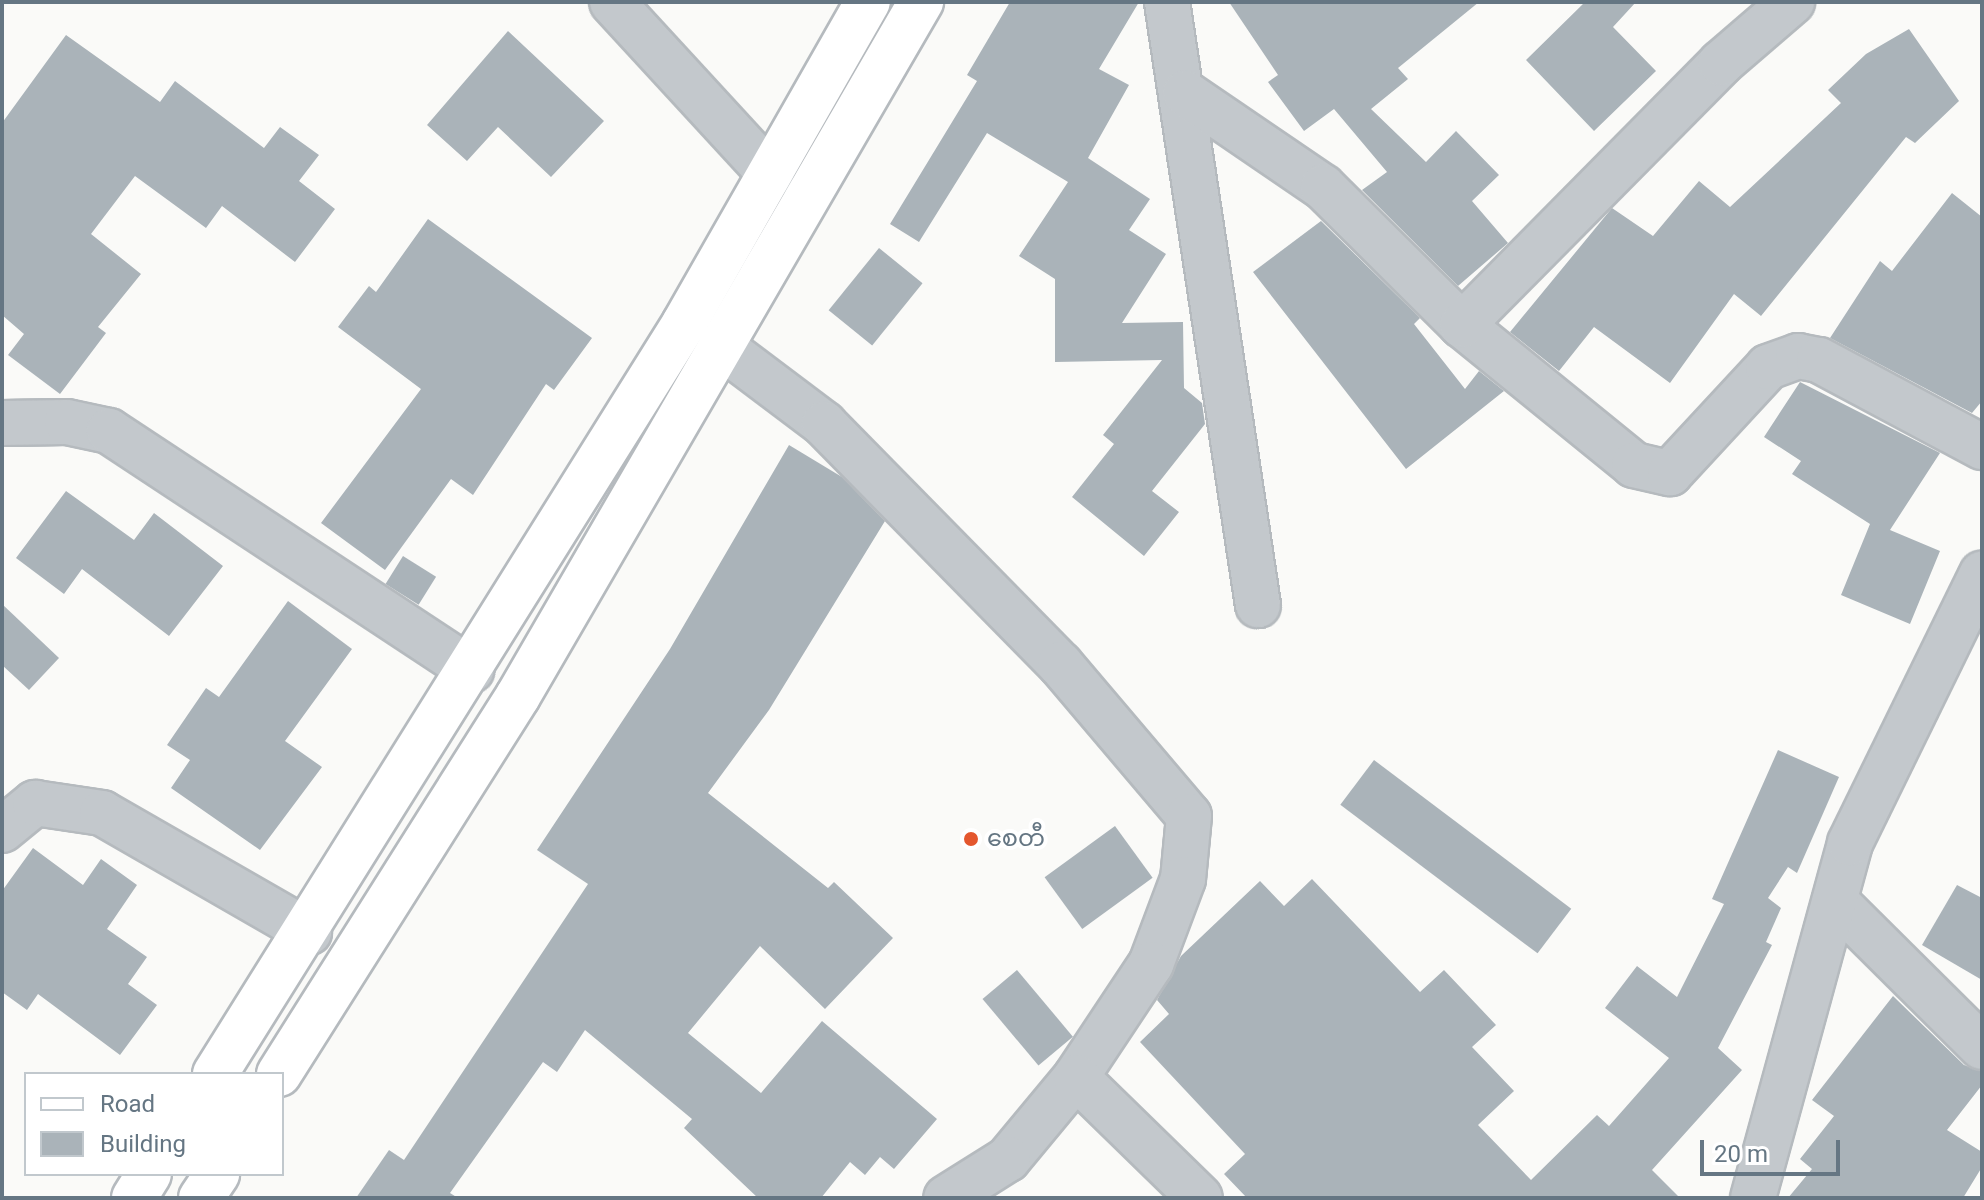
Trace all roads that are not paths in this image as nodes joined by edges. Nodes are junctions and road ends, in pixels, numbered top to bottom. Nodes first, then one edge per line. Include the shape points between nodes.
1 (612, 2) edge
2 (868, 2) edge
3 (921, 2) edge
4 (1167, 2) edge
5 (1792, 2) edge
6 (1185, 93) junction
7 (771, 175) junction
8 (1462, 325) junction
9 (722, 347) junction
10 (2, 423) edge
11 (1982, 447) edge
12 (1982, 574) edge
13 (1258, 605) dead end
14 (471, 670) junction
15 (2, 830) edge
16 (1835, 901) junction
17 (309, 932) junction
18 (1982, 1047) edge
19 (216, 1072) edge
20 (280, 1072) edge
21 (1076, 1077) junction
22 (148, 1176) edge
23 (216, 1176) edge
24 (134, 1198) edge
25 (201, 1198) edge
26 (946, 1198) edge
27 (1200, 1198) edge
28 (1753, 1198) edge

1 - 7 street
2 - 7 main road
3 - 9 main road
4 - 6 street
5 - 8 street via 1721,63
6 - 8 street via 1323,187
6 - 13 street
7 - 14 main road
8 - 11 street via 1634,465 1654,474 1670,473 1768,367 1798,356 1819,360
9 - 20 main road via 518,696
9 - 21 street via 824,424 1060,664 1189,816 1183,879 1151,964
10 - 14 street via 67,422 109,431
12 - 16 street via 1850,843
14 - 17 main road
15 - 17 street via 35,803 102,813
16 - 18 street
16 - 28 street
17 - 19 main road
21 - 26 street via 1008,1159
21 - 27 street
22 - 24 main road
23 - 25 main road

